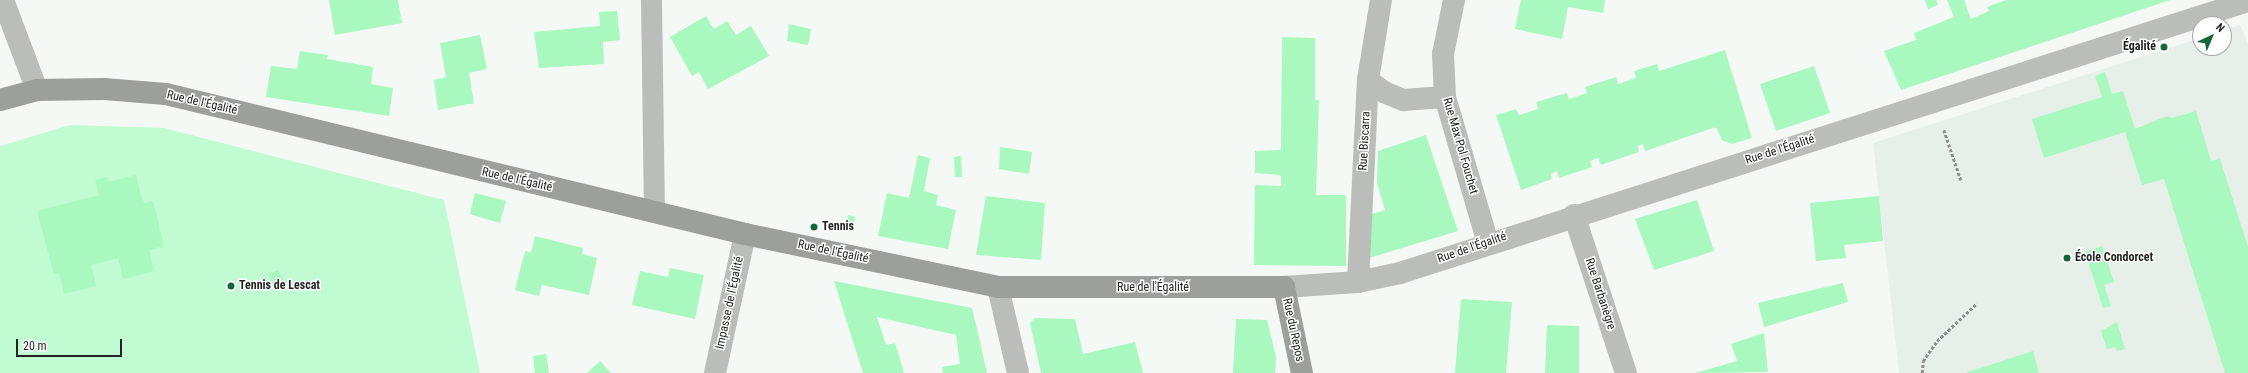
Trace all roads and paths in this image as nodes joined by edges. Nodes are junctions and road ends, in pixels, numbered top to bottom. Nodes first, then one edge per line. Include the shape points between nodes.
1 (3, 0) edge
2 (651, 0) edge
3 (1381, 0) edge
4 (1454, 0) edge
5 (2248, 1) edge
6 (1368, 80) junction
7 (37, 90) junction
8 (1445, 97) junction
9 (0, 100) edge
10 (1941, 122) dead end
11 (1961, 180) dead end
12 (654, 212) junction
13 (1574, 215) junction
14 (745, 234) junction
15 (1488, 243) junction
16 (1358, 282) junction
17 (998, 287) junction
18 (1284, 287) junction
19 (1977, 304) dead end
20 (715, 373) edge
21 (1018, 373) edge
22 (1302, 373) edge
23 (1626, 373) edge
24 (1922, 373) edge

1 - 7 street
2 - 12 lane
3 - 6 street, Rue Biscarra
4 - 8 street, Rue Max Pol Fouchet via 1443,54
5 - 13 street, Rue de l'Égalité
6 - 8 street via 1384,92 1403,100
6 - 16 street, Rue Biscarra
7 - 9 street, Rue de l'Égalité
7 - 12 street, Rue de l'Égalité via 104,89 166,94
8 - 15 street, Rue Max Pol Fouchet
10 - 11 path
12 - 14 street, Rue de l'Égalité
13 - 15 street, Rue de l'Égalité
13 - 23 street, Rue Barbanègre
14 - 17 street, Rue de l'Égalité
14 - 20 street, Impasse de l'Égalité
15 - 16 street, Rue de l'Égalité via 1400,273
16 - 18 street, Rue de l'Égalité
17 - 18 street, Rue de l'Égalité
17 - 21 street
18 - 22 street, Rue du Repos
19 - 24 path via 1937,341 1923,361

